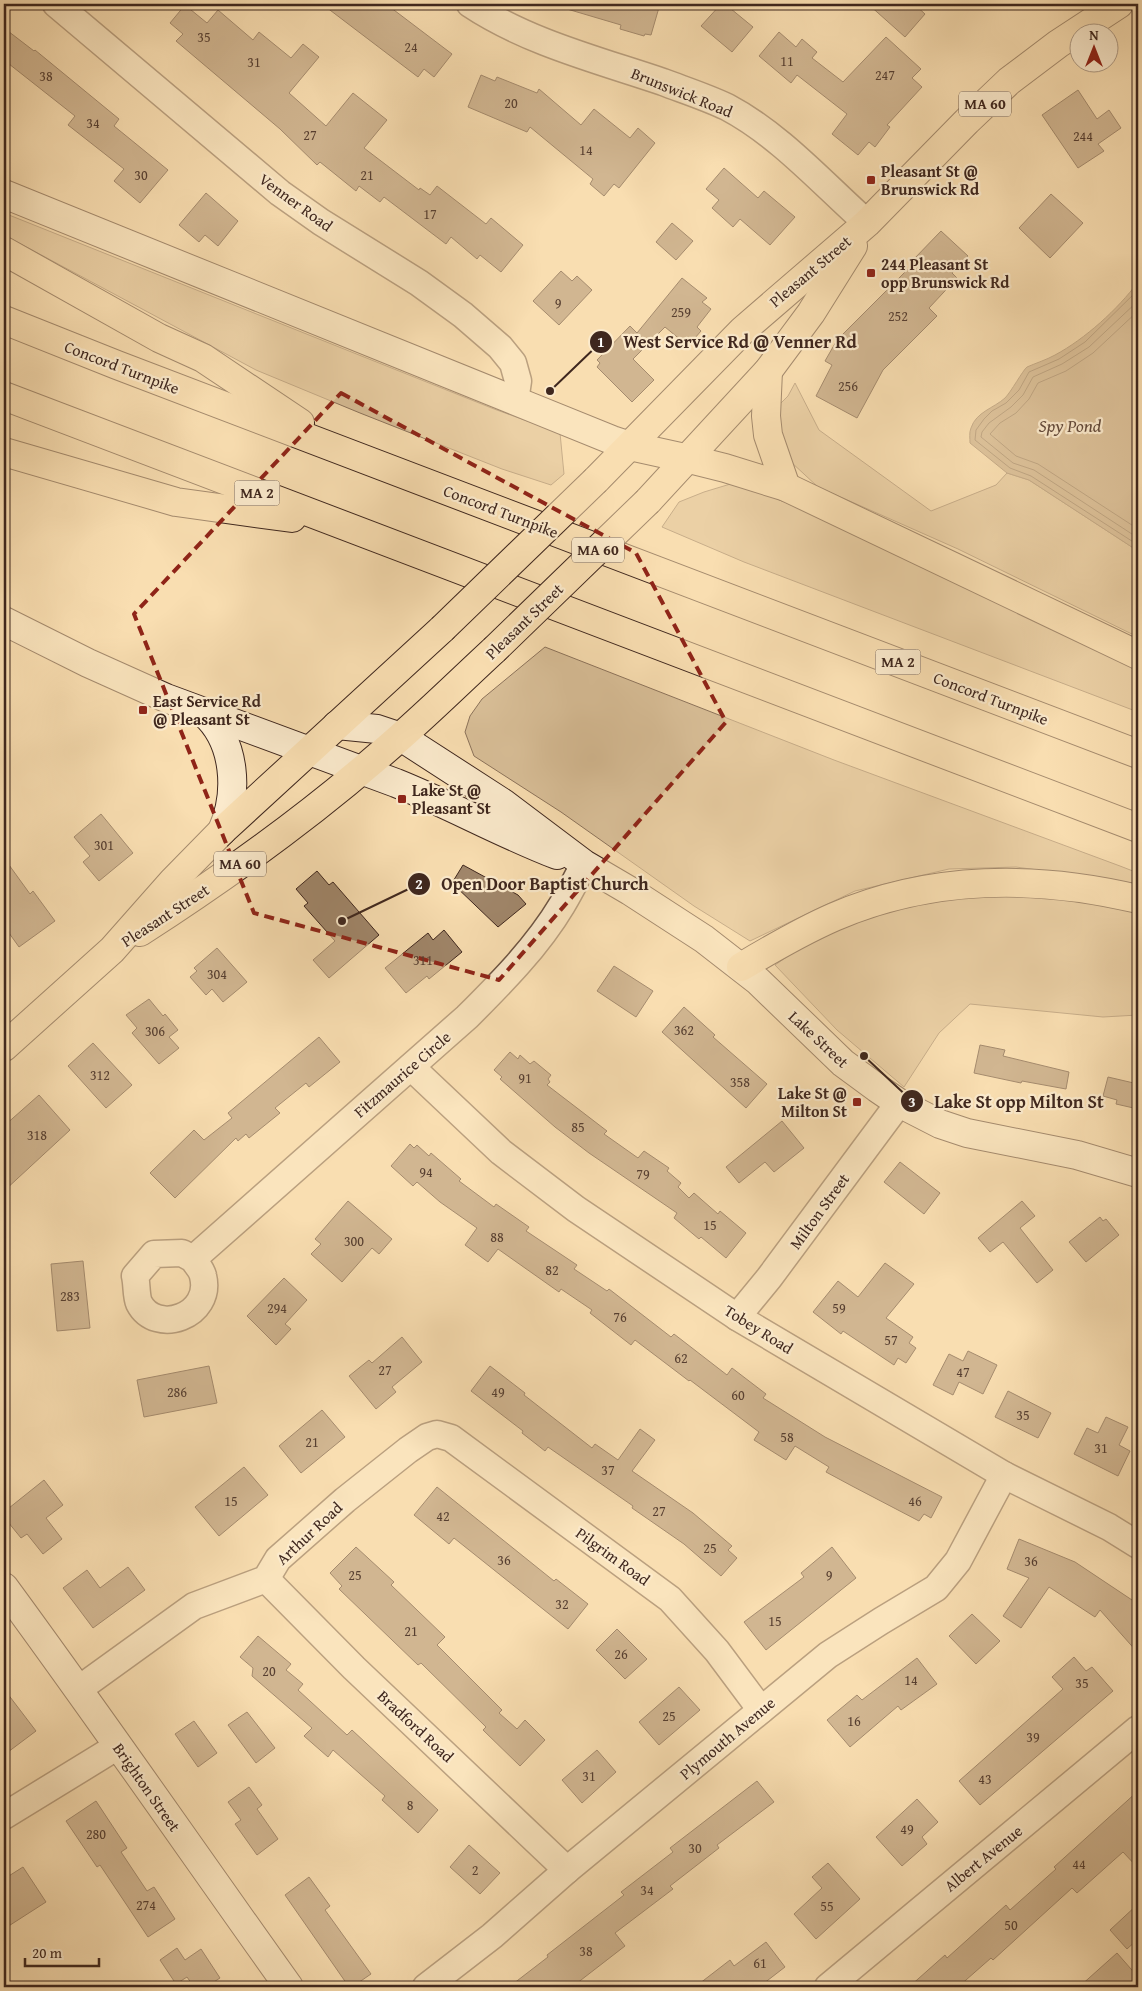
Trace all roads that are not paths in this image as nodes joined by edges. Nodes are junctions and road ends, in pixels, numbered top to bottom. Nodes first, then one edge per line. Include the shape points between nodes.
1 (56, 4) edge
2 (470, 4) edge
3 (1119, 4) edge
4 (4, 194) edge
5 (867, 223) junction
6 (4, 251) edge
7 (4, 320) edge
8 (768, 371) junction
9 (4, 396) edge
10 (515, 401) junction
11 (630, 446) junction
12 (338, 449) junction
13 (4, 452) edge
14 (689, 459) junction
15 (786, 487) junction
16 (340, 524) junction
17 (4, 621) edge
18 (1138, 655) edge
19 (204, 713) junction
20 (337, 725) junction
21 (401, 737) junction
22 (309, 751) junction
23 (1138, 754) edge
24 (362, 770) junction
25 (1138, 828) edge
26 (222, 831) junction
27 (584, 864) junction
28 (1138, 899) edge
29 (112, 950) junction
30 (741, 967) junction
31 (4, 1047) edge
32 (412, 1067) junction
33 (899, 1103) junction
34 (1138, 1173) edge
35 (193, 1259) dead end
36 (737, 1317) junction
37 (437, 1434) joint
38 (1004, 1475) junction
39 (1138, 1545) edge
40 (266, 1579) junction
41 (4, 1587) edge
42 (79, 1689) junction
43 (761, 1710) junction
44 (1138, 1729) edge
45 (118, 1746) junction
46 (4, 1816) edge
47 (567, 1870) junction
48 (289, 1987) edge
49 (426, 1987) edge
50 (828, 1987) edge

1 - 10 street, Venner Road via 280,192 321,222 419,283 500,346 513,363 518,381
2 - 5 street, Brunswick Road via 531,36 726,107 772,138
3 - 5 main road, Pleasant Street / MA 60 via 1058,44 1010,81
4 - 10 main road
5 - 8 main road, Pleasant Street / MA 60 via 811,313
5 - 11 main road, Pleasant Street / MA 60 via 743,330
6 - 12 main road via 159,338 203,358
7 - 12 main road, Concord Turnpike / MA 2
8 - 14 main road, Pleasant Street / MA 60
8 - 15 main road via 768,435
9 - 16 main road, MA 2
10 - 11 main road
11 - 14 main road
11 - 20 main road, Pleasant Street / MA 60, bridge via 442,630
12 - 23 main road, Concord Turnpike / MA 2
13 - 16 main road via 176,502
14 - 15 main road
14 - 21 main road, Pleasant Street / MA 60, bridge
15 - 18 main road
16 - 25 main road, MA 2
17 - 19 main road via 113,674
19 - 22 main road
19 - 26 main road via 221,734 231,770 231,800
20 - 21 main road, Lake Street via 365,727
20 - 22 main road, Pleasant Street / MA 60
21 - 24 main road, Pleasant Street / MA 60
21 - 27 main road, Lake Street via 503,803
22 - 24 main road, Lake Street
22 - 26 main road, Pleasant Street / MA 60
24 - 27 main road, Lake Street via 424,794 520,840
24 - 29 main road, Pleasant Street / MA 60 via 220,879
26 - 29 main road, Pleasant Street / MA 60
27 - 30 main road, Lake Street via 668,915
27 - 32 street, Fitzmaurice Circle via 559,910 521,959
28 - 30 main road via 1089,889 1033,883 942,887 904,894 852,910 787,940
29 - 31 main road, Pleasant Street / MA 60
30 - 33 main road, Lake Street via 843,1063
32 - 35 street, Fitzmaurice Circle
32 - 36 street, Tobey Road via 501,1152 576,1208
33 - 34 main road, Lake Street via 940,1124 967,1133 1077,1156
33 - 36 street, Milton Street
36 - 38 street, Tobey Road
37 - 40 street, Arthur Road via 408,1450 345,1500 278,1558
37 - 43 street, Pilgrim Road via 451,1438 670,1599 718,1651
38 - 39 street, Tobey Road
38 - 43 street, Plymouth Avenue via 958,1561 936,1588 828,1655
40 - 42 street, Arthur Road via 194,1606
40 - 47 street, Bradford Road via 354,1668
41 - 42 main road, Brighton Street
42 - 45 main road, Brighton Street
43 - 47 street, Plymouth Avenue
44 - 50 street, Albert Avenue
45 - 46 street
45 - 48 main road, Brighton Street
47 - 49 street, Plymouth Avenue via 492,1936

